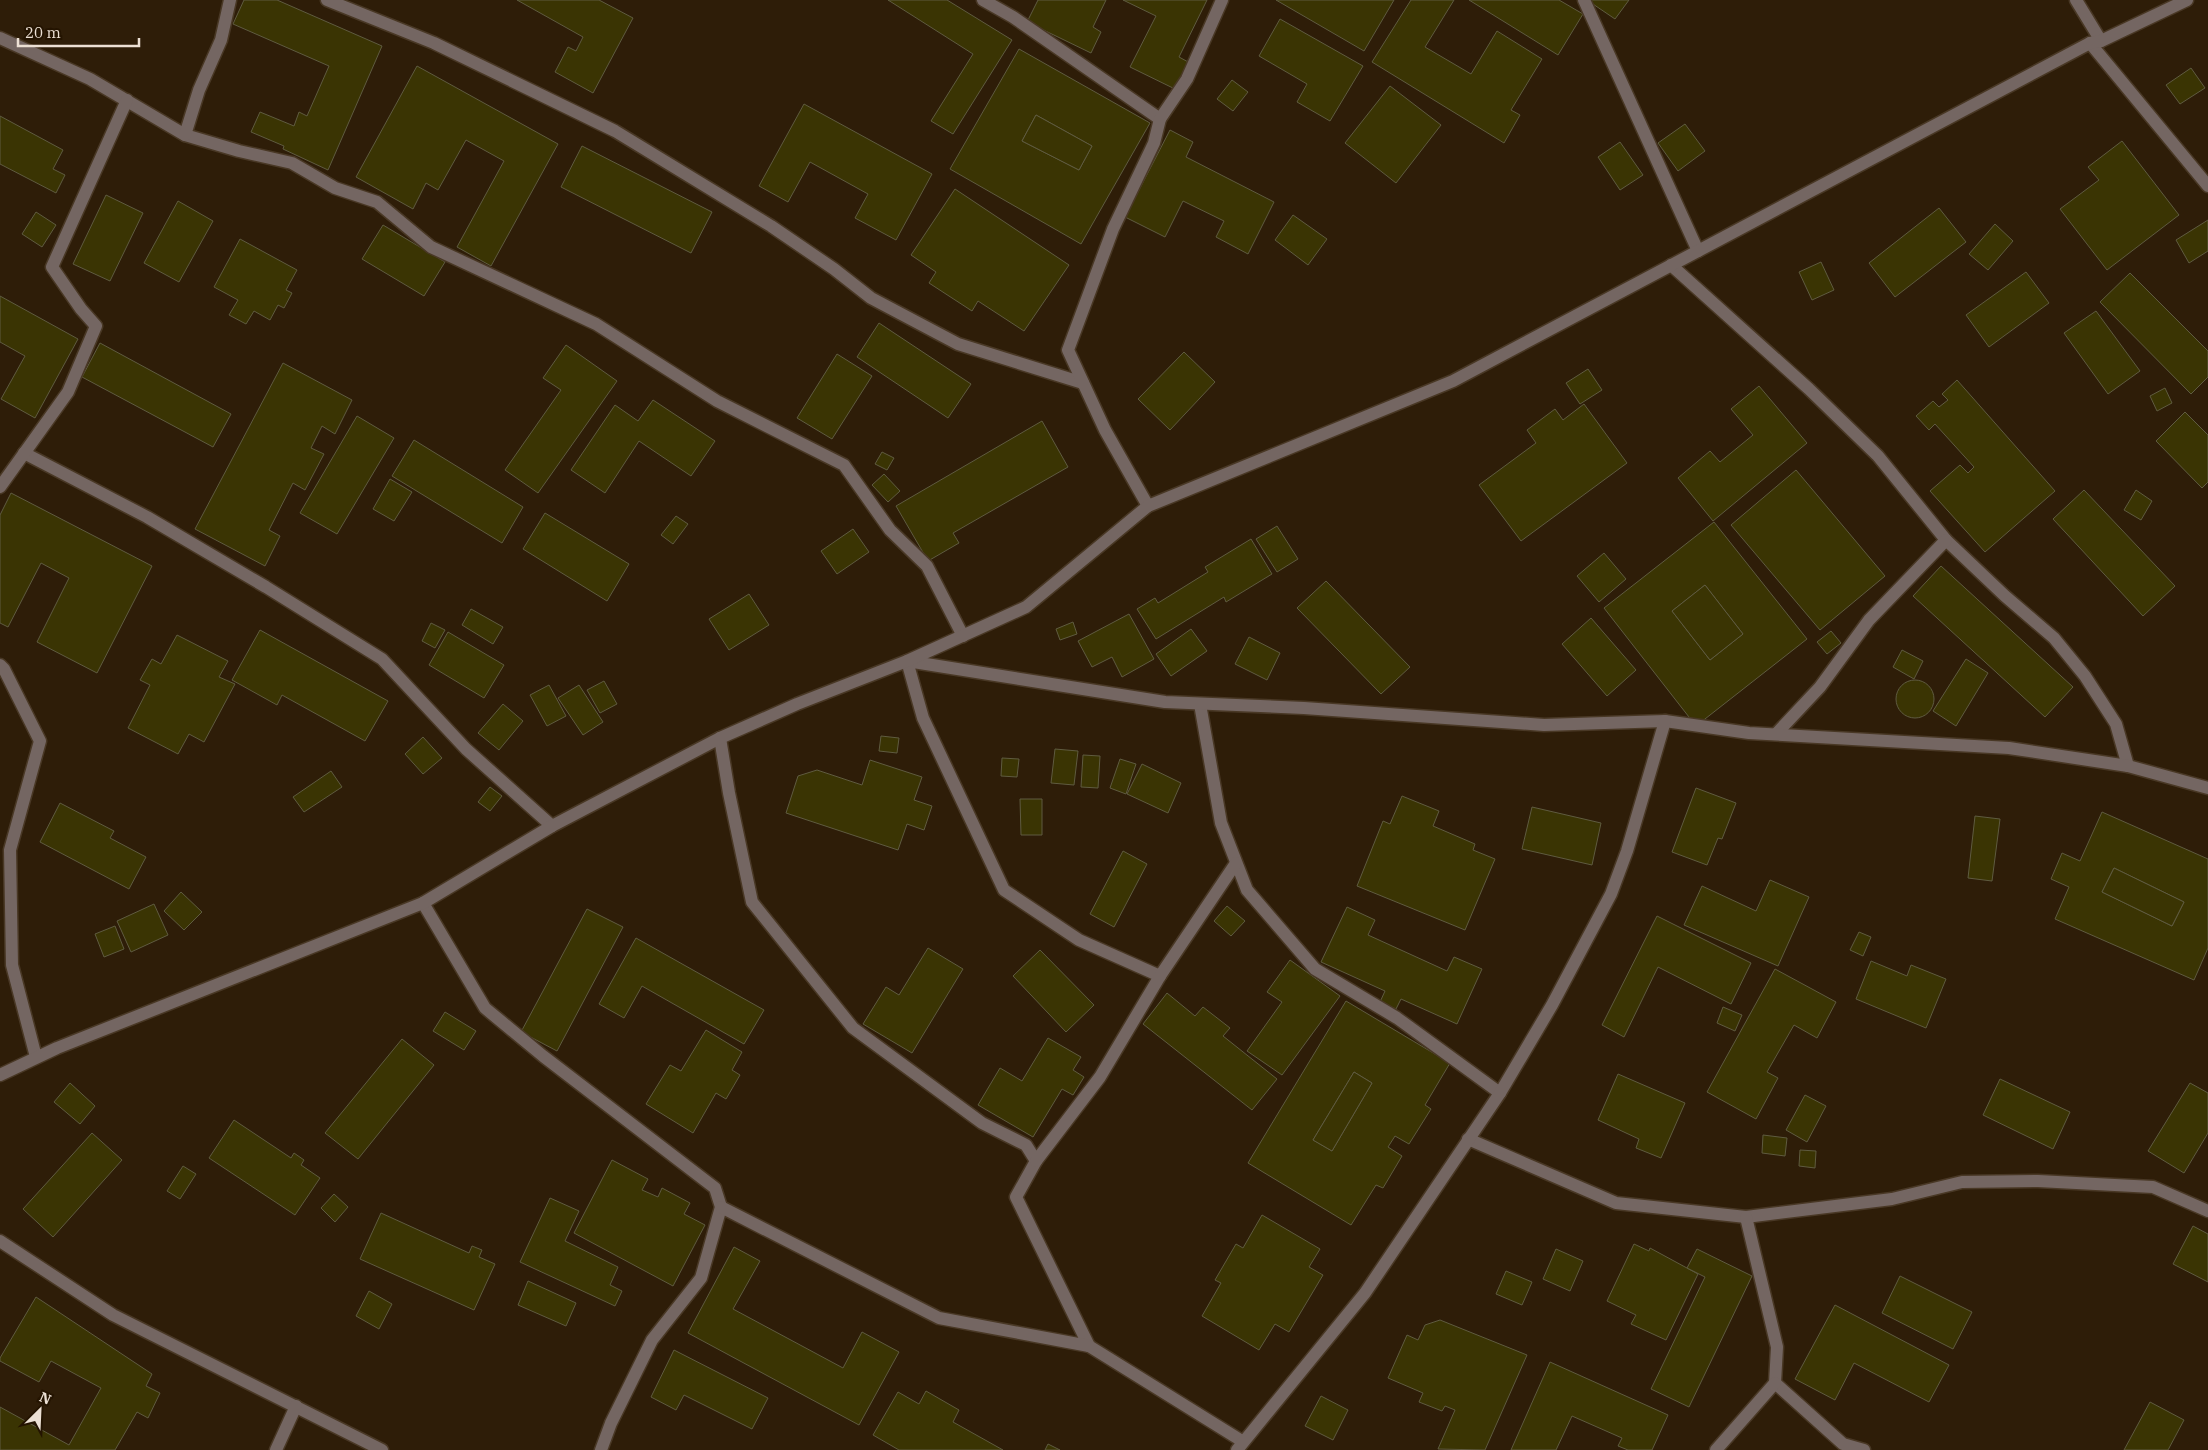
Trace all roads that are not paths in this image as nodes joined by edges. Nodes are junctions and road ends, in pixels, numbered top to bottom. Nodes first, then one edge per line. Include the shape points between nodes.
1 (230, 0) edge
2 (327, 0) edge
3 (982, 0) edge
4 (1222, 0) edge
5 (1584, 0) edge
6 (2076, 0) edge
7 (2188, 0) edge
8 (0, 38) edge
9 (2095, 42) junction
10 (127, 100) junction
11 (1160, 119) junction
12 (185, 135) junction
13 (2208, 186) edge
14 (1698, 251) junction
15 (1672, 265) junction
16 (1083, 383) junction
17 (24, 452) junction
18 (0, 487) edge
19 (1148, 506) junction
20 (1946, 540) junction
21 (962, 636) junction
22 (907, 661) junction
23 (0, 665) edge
24 (1200, 704) junction
25 (1665, 721) junction
26 (1776, 734) junction
27 (720, 738) junction
28 (2128, 766) junction
29 (2208, 788) edge
30 (552, 826) junction
31 (1236, 863) junction
32 (424, 903) junction
33 (1160, 976) junction
34 (36, 1057) junction
35 (0, 1075) edge
36 (1500, 1093) junction
37 (1468, 1139) junction
38 (1036, 1161) junction
39 (721, 1207) junction
40 (2208, 1211) edge
41 (1746, 1217) junction
42 (0, 1241) edge
43 (1089, 1346) junction
44 (1775, 1384) junction
45 (296, 1406) junction
46 (1240, 1446) edge
47 (276, 1450) edge
48 (382, 1450) edge
49 (601, 1450) edge
50 (1716, 1450) edge
51 (1864, 1450) edge

1 - 12 street via 220,40
2 - 16 street via 434,43 615,131 770,226 871,298 958,344
3 - 11 street via 1013,16
4 - 11 street via 1186,79
5 - 14 street
6 - 9 street
7 - 9 street
8 - 10 street via 90,79
9 - 13 street
9 - 14 street
10 - 12 street
10 - 17 street via 52,267 96,326 68,392
11 - 16 street via 1154,143 1113,229 1068,350
12 - 21 street via 292,163 335,188 378,202 431,247 596,324 717,401 844,465 890,530 927,566
14 - 15 street
15 - 19 street via 1453,381
15 - 20 street via 1878,456
16 - 19 street via 1105,430
17 - 18 street
17 - 30 street via 147,517 382,659 466,749
19 - 21 street via 1026,607
20 - 26 street via 1869,620 1820,687
20 - 28 street via 2054,638 2085,676 2116,724
21 - 22 street
22 - 24 street via 1093,692
22 - 27 street
22 - 33 street via 924,718 1004,890 1079,940
23 - 34 street via 40,741 10,850 12,965
24 - 25 street via 1544,725
24 - 31 street via 1221,823
25 - 26 street
25 - 36 street via 1611,894
26 - 28 street via 2009,748
27 - 30 street
27 - 38 street via 752,902 853,1028 982,1123 1026,1145
28 - 29 street
30 - 32 street
31 - 33 street
31 - 36 street via 1247,890 1315,969 1397,1018
32 - 34 street
32 - 39 street via 485,1008 715,1188
33 - 38 street via 1100,1077
34 - 35 street
36 - 37 street
37 - 41 street via 1616,1203
37 - 46 street via 1365,1294
38 - 43 street via 1016,1197
39 - 43 street via 939,1318
39 - 49 street via 701,1278 652,1340
40 - 41 street via 2153,1188 2028,1181 1962,1182 1892,1199
41 - 44 street via 1777,1347
42 - 45 street via 113,1315
43 - 46 street
44 - 50 street
44 - 51 street via 1843,1444
45 - 47 street
45 - 48 street

